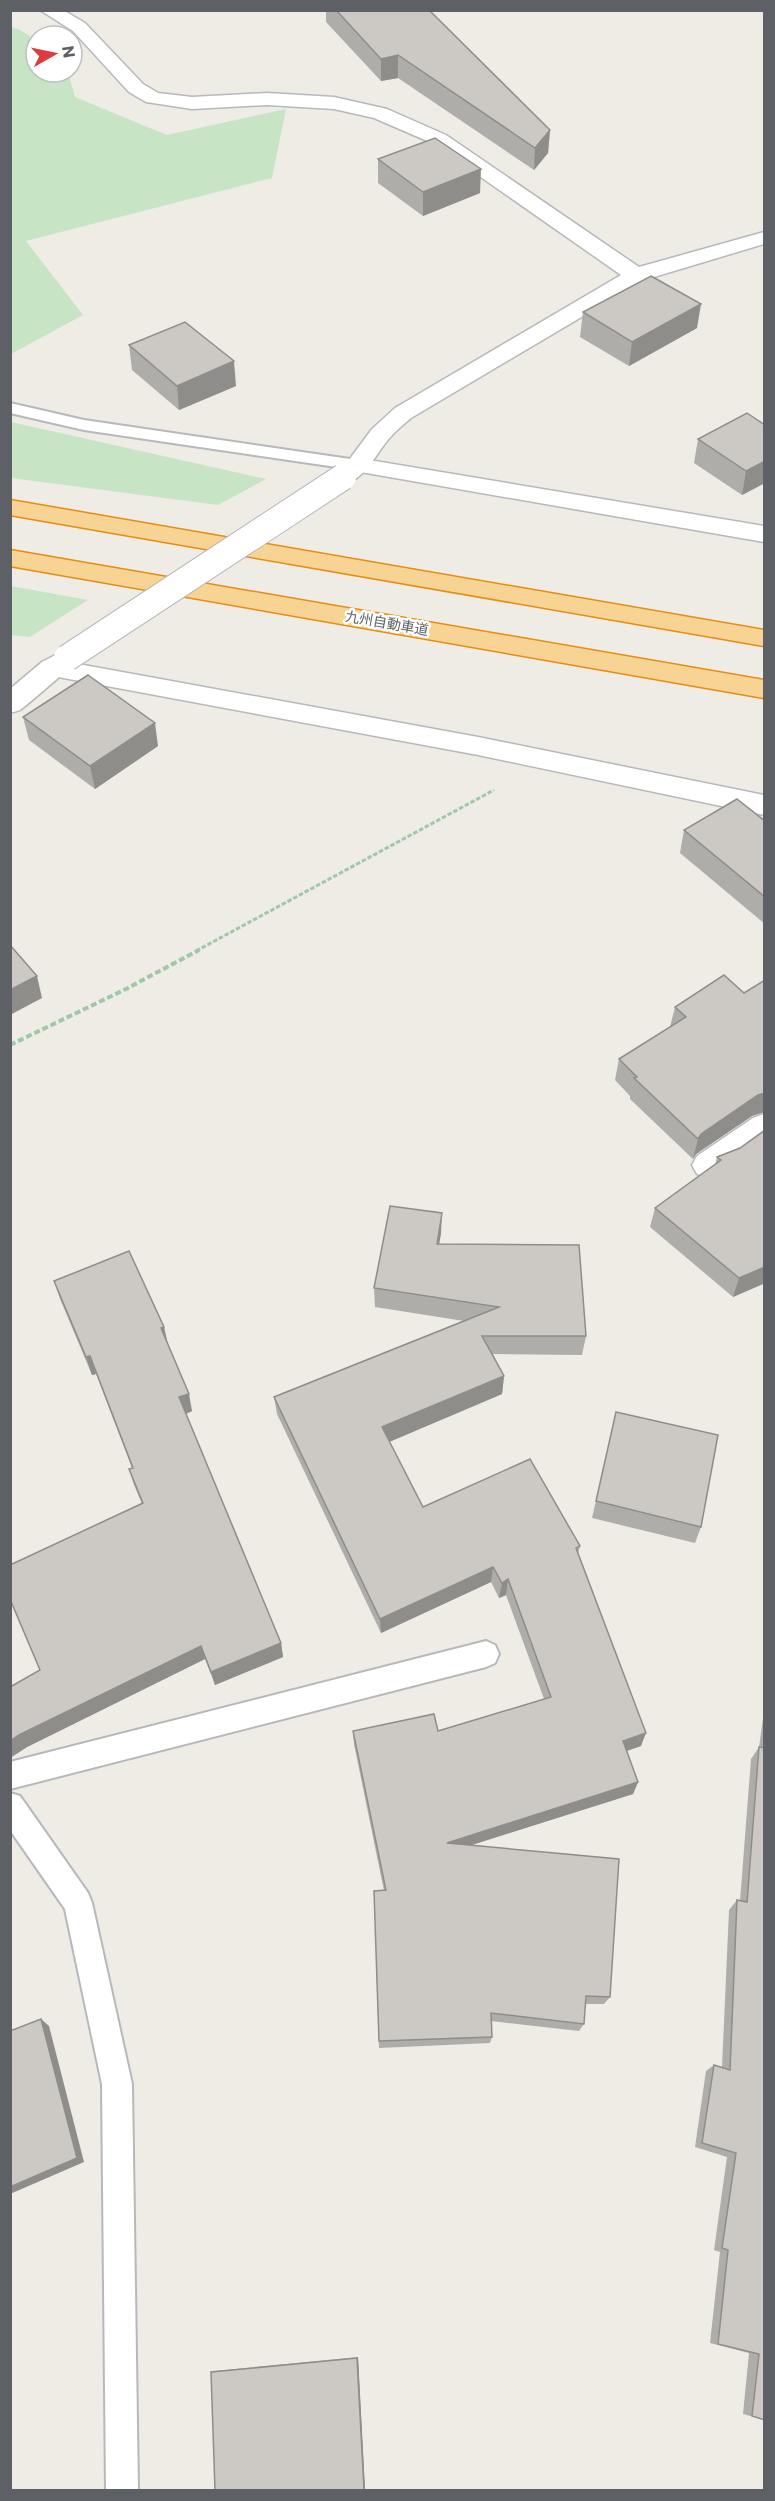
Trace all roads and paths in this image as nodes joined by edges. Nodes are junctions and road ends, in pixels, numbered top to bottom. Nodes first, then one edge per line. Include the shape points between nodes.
1 (49, 10) edge
2 (765, 238) edge
3 (636, 275) junction
4 (10, 408) edge
5 (350, 471) junction
6 (10, 507) edge
7 (765, 534) edge
8 (10, 558) edge
9 (765, 638) edge
10 (59, 663) junction
11 (765, 689) edge
12 (10, 704) edge
13 (520, 755) junction
14 (765, 805) edge
15 (10, 1045) edge
16 (765, 1127) edge
17 (708, 1165) dead end
18 (486, 1654) dead end
19 (10, 1776) edge
20 (10, 1806) edge
21 (122, 2490) edge

1 - 3 street via 79,27 136,88 153,98 192,103 267,99 334,103 405,123 439,139
2 - 3 street
3 - 5 street via 403,413
4 - 5 lane via 84,425
5 - 7 street via 384,468
5 - 10 street, bridge
6 - 9 highway
8 - 11 highway, 九州自動車道
10 - 12 street
10 - 13 street
13 - 14 street
13 - 15 path via 508,782 493,791 126,989
16 - 17 street
18 - 19 lane
20 - 21 lane via 78,1903 117,2084

